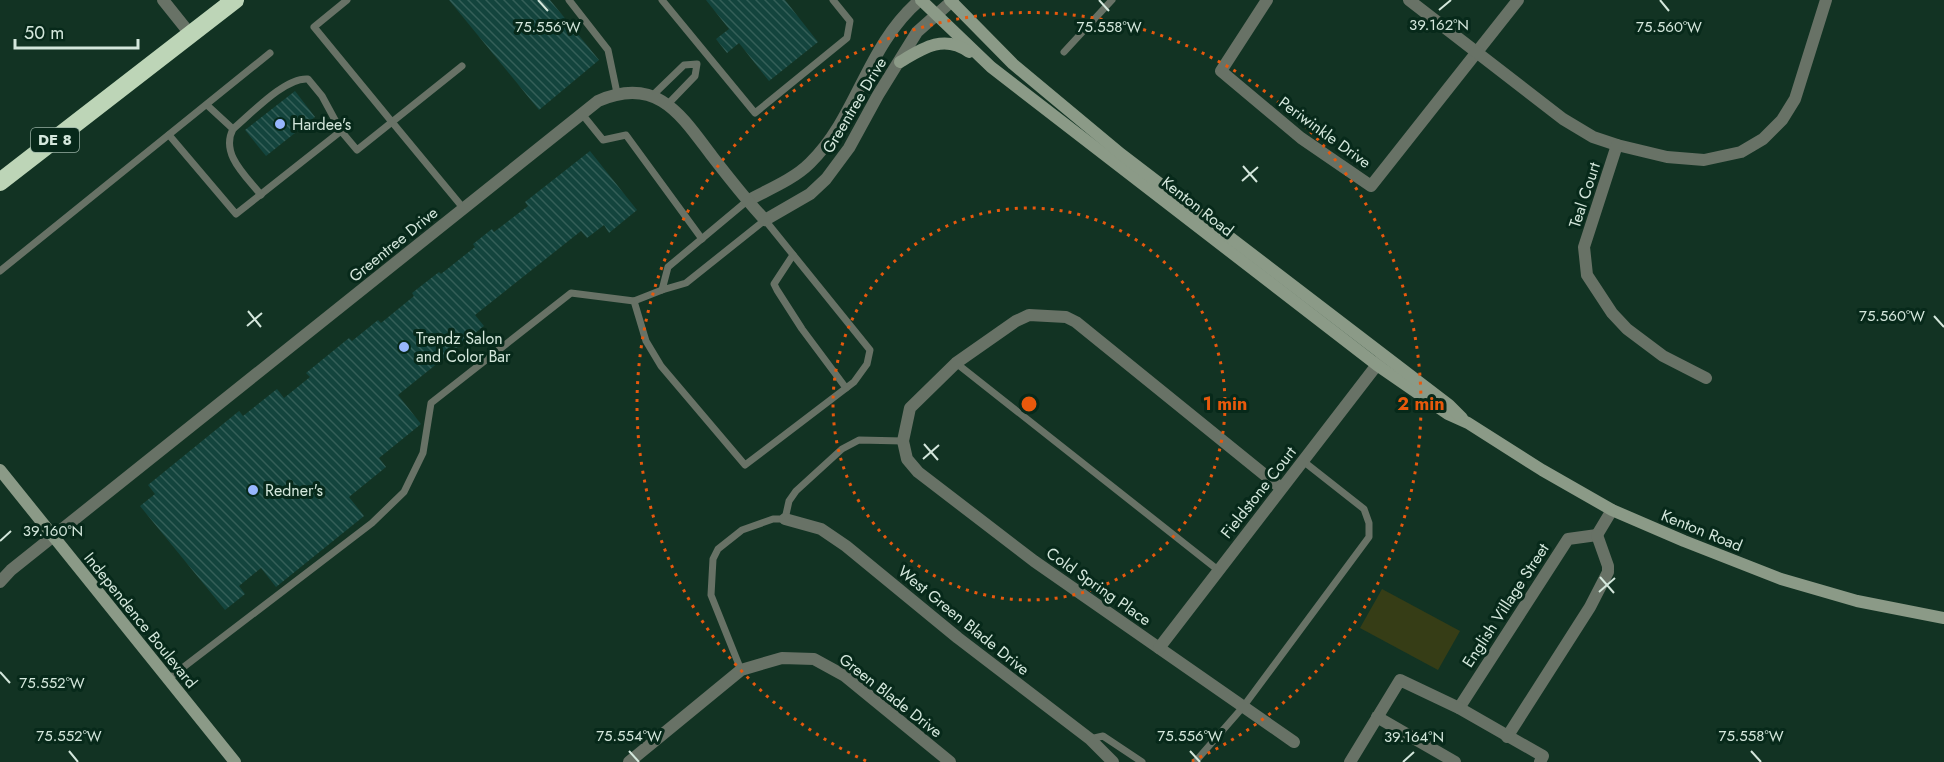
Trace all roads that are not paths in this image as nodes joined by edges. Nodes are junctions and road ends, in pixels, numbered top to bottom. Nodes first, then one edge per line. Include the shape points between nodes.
1 (163, 0) edge
2 (235, 0) edge
3 (347, 0) edge
4 (569, 0) edge
5 (662, 0) edge
6 (833, 0) edge
7 (920, 0) edge
8 (1112, 0) edge
9 (1267, 0) edge
10 (1409, 0) edge
11 (1518, 0) edge
12 (1826, 0) edge
13 (952, 1) edge
14 (936, 15) junction
15 (191, 35) junction
16 (1476, 51) junction
17 (1064, 52) dead end
18 (270, 53) dead end
19 (707, 54) junction
20 (900, 62) junction
21 (697, 64) junction
22 (462, 66) dead end
23 (990, 67) junction
24 (617, 93) junction
25 (652, 96) junction
26 (668, 104) junction
27 (207, 105) junction
28 (582, 114) junction
29 (392, 122) junction
30 (233, 129) junction
31 (341, 131) junction
32 (170, 135) junction
33 (1617, 145) junction
34 (0, 182) edge
35 (261, 195) junction
36 (747, 201) junction
37 (464, 209) junction
38 (765, 220) junction
39 (702, 239) junction
40 (793, 255) junction
41 (0, 271) edge
42 (662, 290) junction
43 (634, 301) junction
44 (1381, 361) junction
45 (956, 363) junction
46 (1706, 378) dead end
47 (846, 388) junction
48 (903, 441) junction
49 (1303, 460) junction
50 (0, 470) edge
51 (1281, 488) junction
52 (1612, 510) junction
53 (785, 519) junction
54 (1597, 535) junction
55 (52, 537) junction
56 (1218, 570) junction
57 (0, 582) edge
58 (1944, 618) edge
59 (1159, 648) junction
60 (741, 670) junction
61 (168, 680) junction
62 (1244, 706) junction
63 (1459, 708) junction
64 (1377, 717) junction
65 (1507, 737) junction
66 (1090, 740) junction
67 (1294, 742) dead end
68 (235, 762) edge
69 (629, 762) edge
70 (950, 762) edge
71 (1113, 762) edge
72 (1142, 762) edge
73 (1195, 762) edge
74 (1350, 762) edge
75 (1455, 762) edge
76 (1540, 762) edge

1 - 15 street
2 - 15 highway, DE 8
3 - 29 lane via 314,27
4 - 24 lane via 608,50
5 - 19 lane
6 - 19 lane via 850,21 847,38 755,113
7 - 14 main road, Kenton Road
7 - 36 street, Greentree Drive via 896,24 872,60 841,122 815,157 796,174
8 - 17 lane
9 - 16 street, Periwinkle Drive via 1221,71 1301,138 1371,186
10 - 16 street
11 - 16 street
12 - 33 street via 1795,99 1763,139 1741,152 1704,160 1667,157
13 - 14 street, Greentree Drive
13 - 44 main road, Kenton Road via 1013,64
14 - 20 street, Greentree Drive via 917,32
14 - 23 main road, Kenton Road
15 - 34 highway, DE 8
16 - 33 street via 1563,119 1593,137
18 - 27 lane
19 - 21 lane
20 - 23 main road via 924,47 942,42 961,46
20 - 38 street, Greentree Drive via 826,179 810,194
21 - 25 lane via 684,65
21 - 26 lane via 695,76
22 - 29 lane
23 - 44 main road, Kenton Road
24 - 25 street
24 - 28 street, Greentree Drive
25 - 26 street
26 - 36 street via 682,116
27 - 30 lane
27 - 32 lane
28 - 37 street, Greentree Drive
28 - 39 lane via 603,140 626,135
29 - 31 lane via 357,150
29 - 37 lane
30 - 31 lane via 285,86 300,79 309,80 322,96
30 - 35 lane via 228,139 232,158
31 - 35 lane
32 - 35 lane via 236,214
32 - 41 lane
33 - 46 street, Teal Court via 1584,247 1587,275 1627,329 1663,356
36 - 38 street
36 - 39 lane
37 - 55 street, Greentree Drive
38 - 40 lane
38 - 42 lane via 686,284
39 - 42 lane via 668,267
40 - 47 lane via 774,284
40 - 47 lane via 870,350 867,364
42 - 43 lane
43 - 47 lane via 646,341 661,366 745,465
43 - 61 lane via 571,293 431,403 423,453 404,492 372,524
44 - 49 street, Fieldstone Court
44 - 52 main road, Kenton Road via 1449,405 1468,423
45 - 48 street via 910,408
45 - 51 street via 1029,315 1066,317
45 - 56 lane
48 - 53 lane via 859,440 842,448 796,491
48 - 59 street, Cold Spring Place via 907,459 918,472 1034,561
49 - 51 street, Fieldstone Court
49 - 62 lane via 1364,508 1370,523 1369,537
50 - 55 main road, Independence Boulevard
51 - 56 street, Fieldstone Court
52 - 54 street
52 - 58 main road, Kenton Road via 1781,579 1857,601
53 - 60 lane via 773,519 741,531 718,549 713,559 711,595
53 - 66 street, West Green Blade Drive via 821,529 846,546
54 - 63 street, English Village Street via 1568,539
54 - 65 street via 1608,572
55 - 57 street, Greentree Drive
55 - 61 main road, Independence Boulevard
56 - 59 street, Fieldstone Court
59 - 62 street, Cold Spring Place
60 - 69 street, Green Blade Drive
60 - 70 street, Green Blade Drive via 782,658 814,659 845,676
61 - 68 main road, Independence Boulevard
62 - 67 street, Cold Spring Place
62 - 73 lane
63 - 64 street via 1400,680
63 - 65 street
64 - 74 street
64 - 75 street
65 - 76 street via 1543,756
66 - 71 street, West Green Blade Drive
66 - 72 lane via 1103,736

